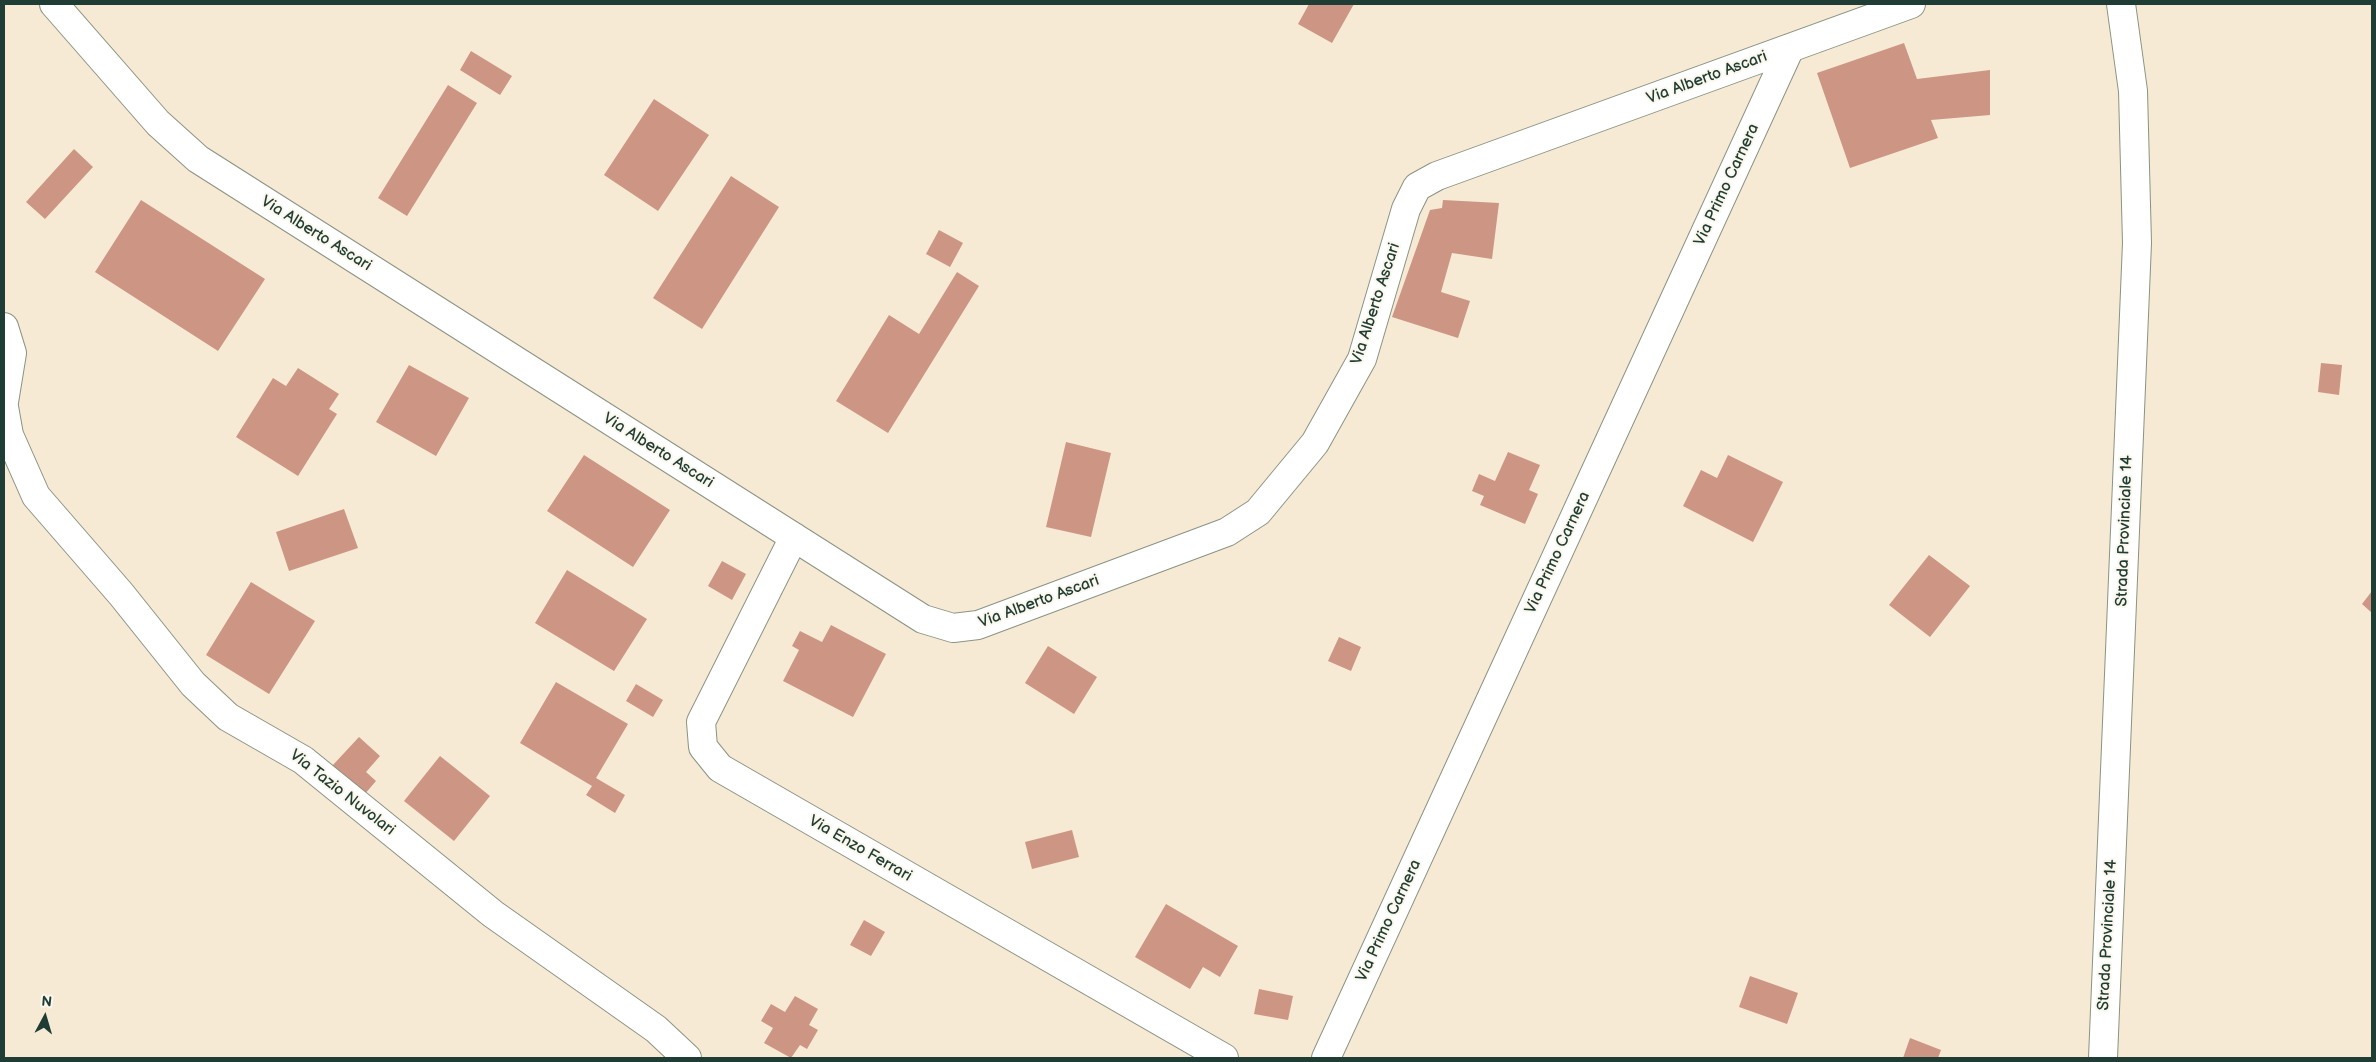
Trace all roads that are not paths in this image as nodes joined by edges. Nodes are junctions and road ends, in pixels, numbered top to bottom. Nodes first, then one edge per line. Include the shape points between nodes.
1 (54, 4) edge
2 (1911, 4) edge
3 (2121, 4) edge
4 (1790, 48) junction
5 (4, 327) edge
6 (4, 402) edge
7 (4, 407) edge
8 (794, 537) junction
9 (687, 1058) edge
10 (1224, 1058) edge
11 (1326, 1058) edge
12 (2102, 1058) edge

1 - 8 street, Via Alberto Ascari via 158,123 198,159
2 - 4 street, Via Alberto Ascari
3 - 12 street, Strada Provinciale 14 via 2133,91 2137,243
4 - 8 street, Via Alberto Ascari via 1437,176 1417,187 1406,209 1362,359 1315,443 1258,512 1227,532 978,626 953,628 923,619
4 - 11 street, Via Primo Carnera
5 - 6 street via 12,353
7 - 9 street, Via Tazio Nuvolari via 9,435 36,496 193,684 228,717 303,760 493,914 656,1029
8 - 10 street, Via Enzo Ferrari via 701,722 703,746 720,768

